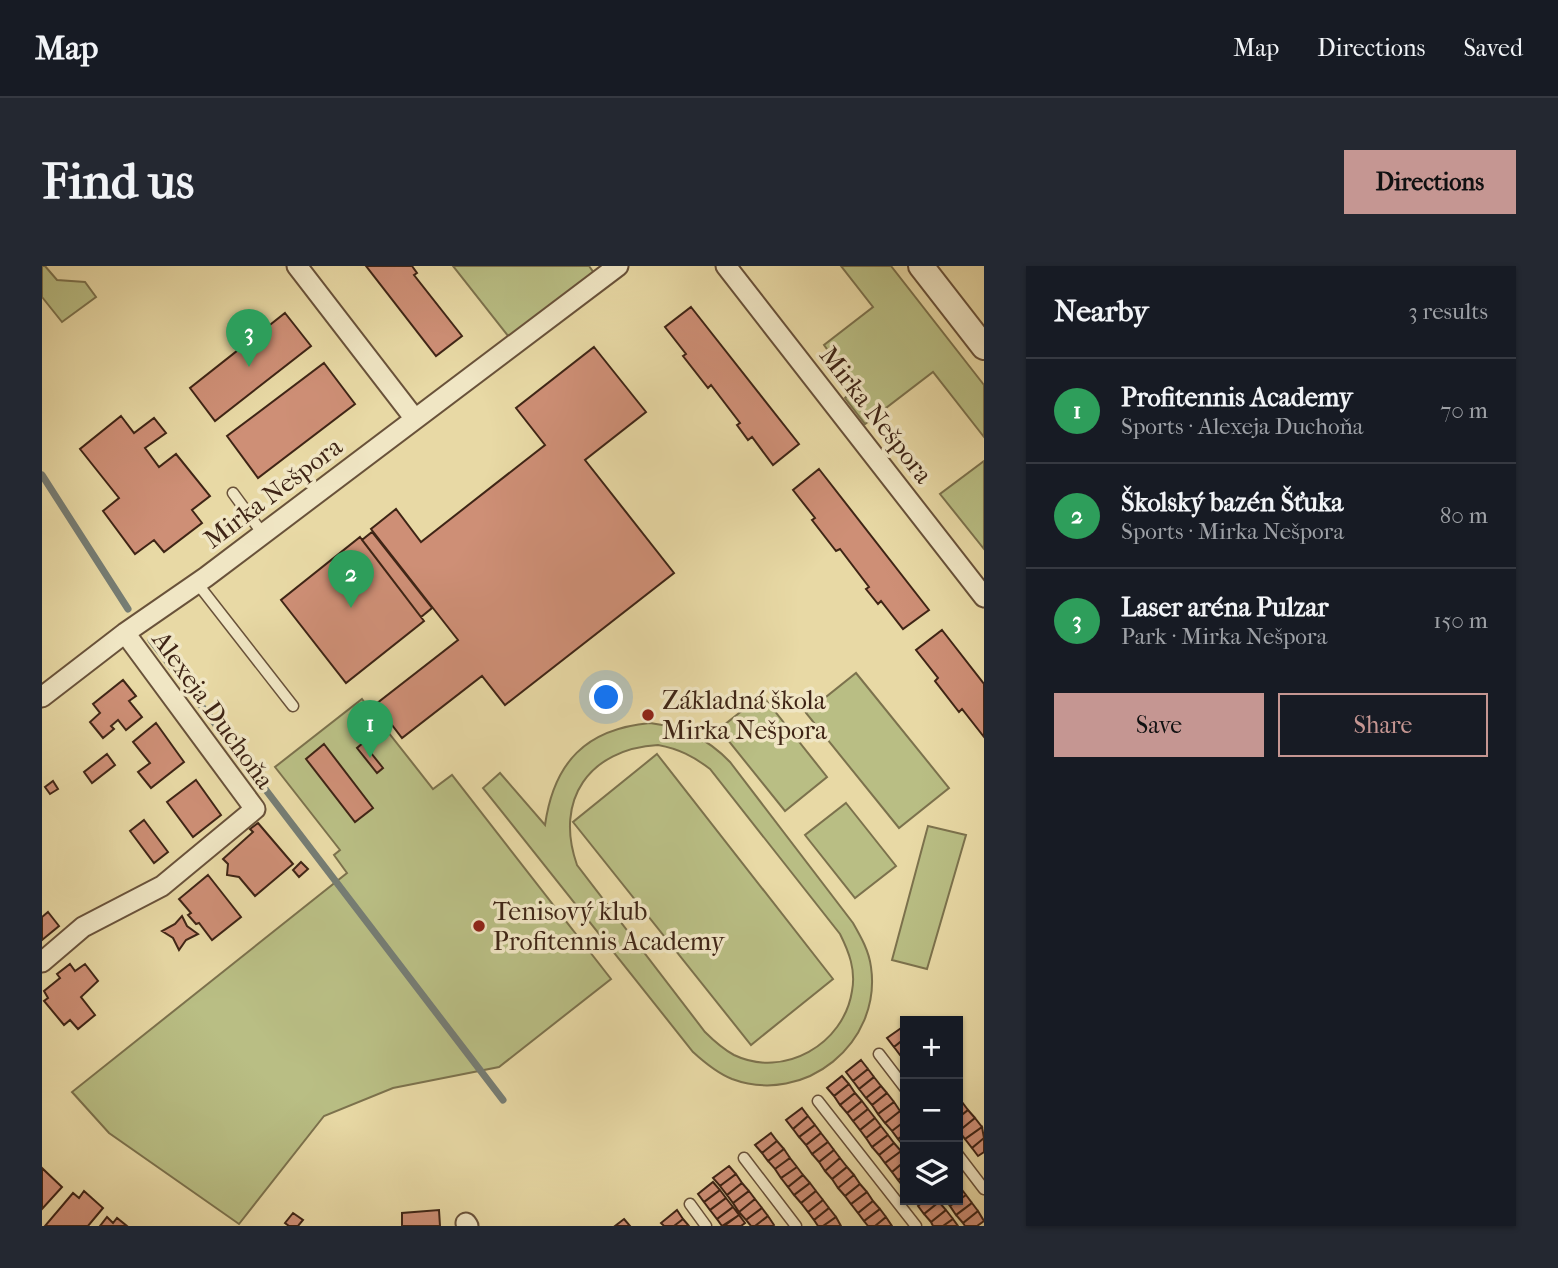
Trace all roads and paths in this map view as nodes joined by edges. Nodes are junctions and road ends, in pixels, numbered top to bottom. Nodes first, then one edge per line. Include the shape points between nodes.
1 (297, 266) edge
2 (618, 266) edge
3 (726, 266) edge
4 (921, 266) edge
5 (984, 347) edge
6 (415, 419) junction
7 (233, 493) dead end
8 (263, 534) junction
9 (197, 583) junction
10 (984, 597) edge
11 (125, 633) junction
12 (42, 697) edge
13 (293, 706) dead end
14 (42, 962) edge
15 (879, 1054) dead end
16 (900, 1081) edge
17 (818, 1101) dead end
18 (744, 1158) dead end
19 (963, 1161) edge
20 (984, 1188) edge
21 (690, 1204) dead end
22 (706, 1226) edge
23 (796, 1226) edge
24 (916, 1226) edge

1 - 6 street
2 - 6 street, Mirka Nešpora
3 - 10 street, Mirka Nešpora
4 - 5 street
6 - 8 street, Mirka Nešpora
7 - 8 lane
8 - 9 street, Mirka Nešpora
9 - 11 street, Mirka Nešpora
9 - 13 lane, Mirka Nešpora
11 - 12 street, Mirka Nešpora
11 - 14 street, Alexeja Duchoňa via 255,809 162,886 83,927
15 - 16 lane
17 - 24 lane
18 - 23 lane
19 - 20 lane
21 - 22 lane

